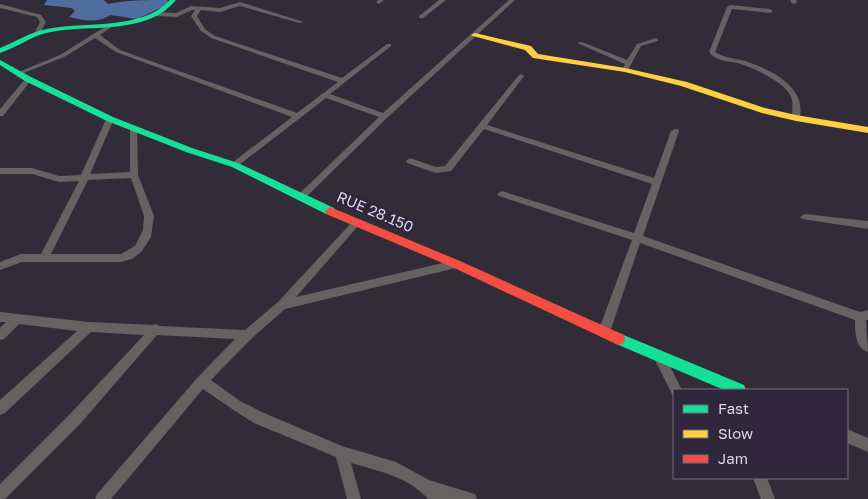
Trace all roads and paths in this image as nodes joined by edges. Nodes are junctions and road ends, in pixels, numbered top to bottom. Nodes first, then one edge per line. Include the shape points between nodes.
1 (173, 0) edge
2 (443, 0) edge
3 (512, 0) edge
4 (736, 3) edge
5 (1, 6) edge
6 (200, 8) junction
7 (770, 12) dead end
8 (0, 14) edge
9 (155, 14) junction
10 (421, 17) dead end
11 (301, 22) dead end
12 (111, 25) junction
13 (37, 34) junction
14 (96, 34) junction
15 (475, 35) junction
16 (656, 40) dead end
17 (580, 43) dead end
18 (388, 45) dead end
19 (0, 51) edge
20 (0, 62) edge
21 (626, 67) junction
22 (23, 76) junction
23 (521, 76) dead end
24 (343, 81) junction
25 (325, 95) junction
26 (0, 114) edge
27 (298, 116) junction
28 (384, 116) junction
29 (796, 118) junction
30 (110, 119) junction
31 (483, 126) junction
32 (134, 129) junction
33 (868, 130) edge
34 (675, 131) dead end
35 (410, 161) dead end
36 (235, 165) junction
37 (0, 171) edge
38 (134, 175) junction
39 (84, 179) junction
40 (657, 182) junction
41 (502, 194) dead end
42 (301, 197) junction
43 (805, 217) dead end
44 (356, 223) junction
45 (868, 225) edge
46 (637, 238) junction
47 (44, 258) junction
48 (456, 264) junction
49 (0, 266) edge
50 (282, 305) junction
51 (864, 316) edge
52 (0, 317) edge
53 (17, 319) junction
54 (89, 327) junction
55 (156, 329) junction
56 (604, 332) junction
57 (0, 335) edge
58 (247, 335) junction
59 (868, 347) edge
60 (660, 358) junction
61 (202, 381) junction
62 (723, 387) edge
63 (676, 389) edge
64 (0, 409) edge
65 (848, 436) edge
66 (868, 445) edge
67 (342, 453) junction
68 (760, 479) edge
69 (427, 487) junction
70 (0, 494) edge
71 (102, 499) edge
72 (354, 499) edge
73 (438, 499) edge
74 (470, 499) edge
75 (768, 499) edge

1 - 9 street via 172,4
2 - 10 street
3 - 15 street
4 - 7 street
4 - 29 street via 730,7 713,54 751,64 791,90
5 - 8 street
5 - 13 street via 39,16 42,22
6 - 9 street via 191,8 177,15
6 - 11 street via 220,10 240,4
6 - 24 street via 194,16 203,30 213,37
9 - 12 street
12 - 13 street
12 - 14 street
13 - 19 street
14 - 22 street
14 - 27 street via 118,51
15 - 21 street via 528,48 536,56
15 - 28 street
16 - 21 street via 639,45
17 - 21 street
18 - 24 street
20 - 22 street, RUE 28.150
21 - 29 street
22 - 26 street
22 - 30 street, RUE 28.150
23 - 31 street
24 - 25 street
25 - 27 street
25 - 28 street
27 - 36 street
28 - 42 street
29 - 33 street
30 - 32 street, RUE 28.150
30 - 39 street
31 - 35 street via 448,169 436,170
31 - 40 street
32 - 36 street, RUE 28.150
32 - 38 street
34 - 40 street
36 - 42 street, RUE 28.150
37 - 39 street via 32,171 55,178
38 - 39 street
38 - 47 street via 149,216 143,244 134,253 121,258
39 - 47 street
40 - 46 street
41 - 46 street
42 - 44 street, RUE 28.150
43 - 45 street
44 - 48 street, RUE 28.150
44 - 50 street
46 - 51 street
46 - 56 street
47 - 49 street via 21,258
48 - 50 street
48 - 56 street, RUE 28.150
50 - 58 street
51 - 59 street via 861,336
52 - 53 street
53 - 54 street
53 - 57 street
54 - 55 street
54 - 64 street
55 - 58 street
55 - 70 street via 75,419
56 - 60 street, RUE 28.150
58 - 61 street
60 - 62 street, RUE 28.150
60 - 63 street
61 - 67 street via 259,418
61 - 71 street
65 - 66 street
67 - 69 street via 396,468
67 - 72 street
68 - 75 street
69 - 73 street
69 - 74 street

